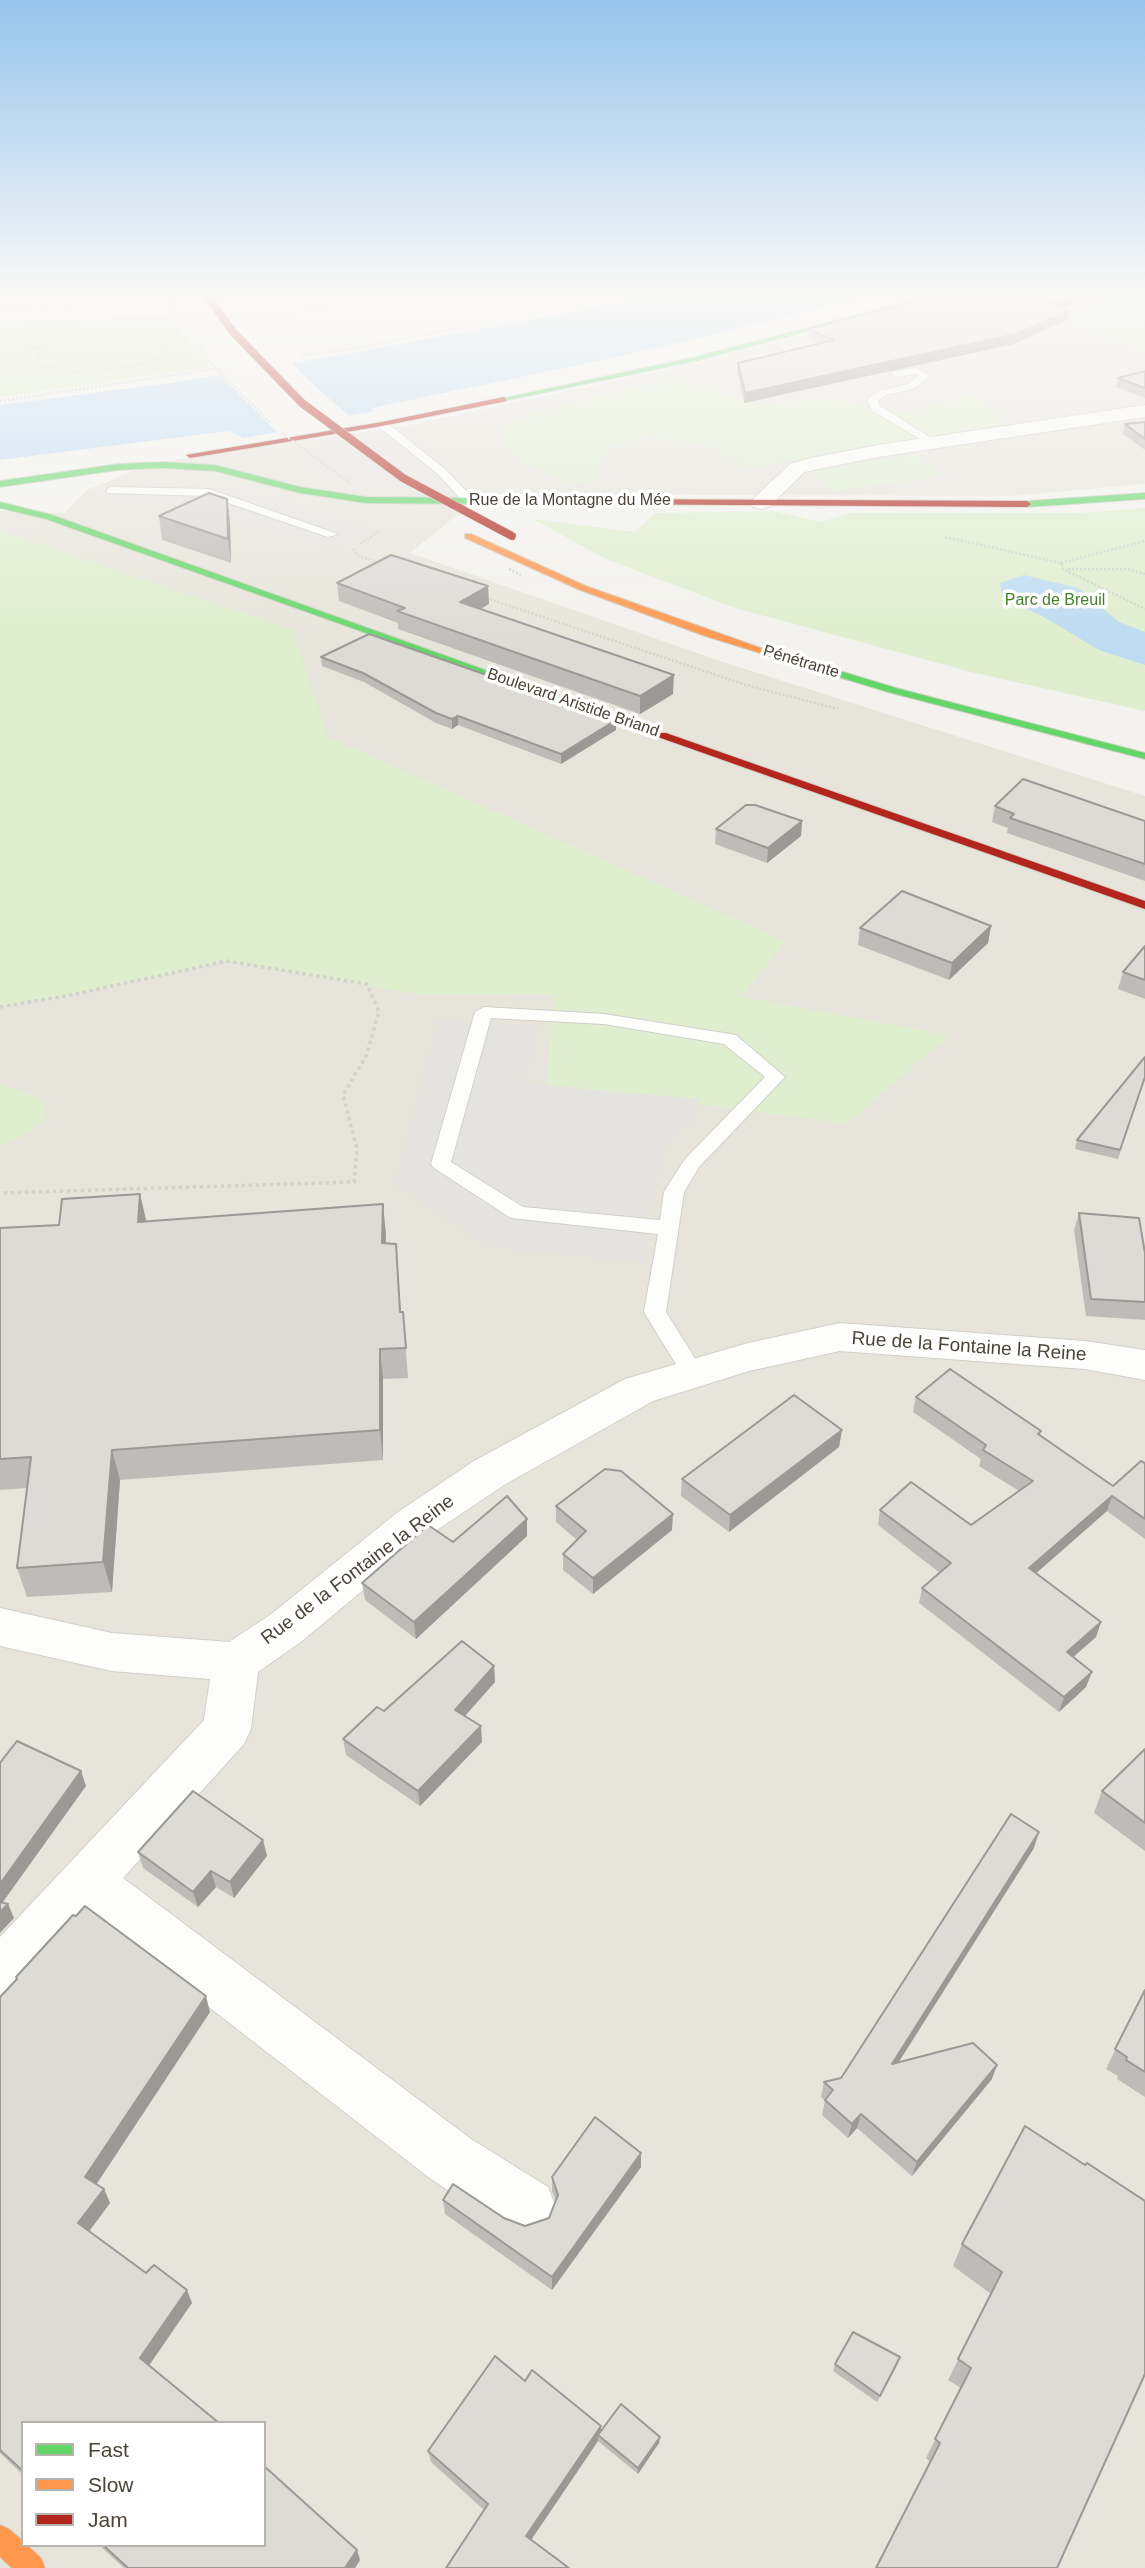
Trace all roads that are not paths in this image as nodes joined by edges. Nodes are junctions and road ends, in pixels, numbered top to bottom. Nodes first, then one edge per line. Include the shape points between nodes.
1 (313, 413) edge
2 (436, 413) edge
3 (883, 413) edge
4 (1133, 413) edge
5 (382, 424) junction
6 (294, 426) dead end
7 (323, 442) junction
8 (932, 443) junction
9 (251, 444) junction
10 (162, 465) junction
11 (118, 467) junction
12 (227, 470) junction
13 (263, 479) junction
14 (0, 484) edge
15 (379, 485) dead end
16 (75, 489) dead end
17 (111, 491) dead end
18 (209, 493) junction
19 (1145, 496) edge
20 (469, 501) junction
21 (761, 502) junction
22 (0, 505) edge
23 (433, 518) dead end
24 (462, 533) dead end
25 (332, 534) dead end
26 (518, 539) dead end
27 (1145, 756) edge
28 (1145, 905) edge
29 (669, 1228) junction
30 (1145, 1365) edge
31 (693, 1373) junction
32 (0, 1627) edge
33 (236, 1662) junction
34 (86, 1881) junction
35 (0, 1975) edge
36 (527, 2208) dead end
37 (0, 2538) edge
38 (31, 2568) edge

1 - 26 street, bridge via 403,478
2 - 5 street
3 - 8 lane
4 - 8 street
5 - 7 street
5 - 20 lane via 442,472
6 - 7 street
7 - 9 street
7 - 13 street via 294,449
8 - 21 street via 797,468
9 - 10 street via 180,457
9 - 12 street via 234,456
10 - 11 street, Rue de la Montagne du Mée
10 - 12 street, Rue de la Montagne du Mée
11 - 14 street, Rue de la Montagne du Mée
11 - 16 street
12 - 13 street, Rue de la Montagne du Mée
12 - 18 lane
13 - 20 street, Rue de la Montagne du Mée via 366,500
15 - 23 street
17 - 18 lane
18 - 25 lane
19 - 21 street, Rue de la Montagne du Mée via 1008,505
20 - 21 street, Rue de la Montagne du Mée
22 - 28 street, Boulevard Aristide Briand via 53,512 195,571
24 - 27 street, Pénétrante via 572,583 709,634 892,690
29 - 29 lane via 674,1192 692,1163 776,1077 730,1039 604,1019 484,1012 441,1164 518,1213
29 - 31 lane via 655,1312
30 - 31 street, Rue de la Fontaine la Reine via 1085,1355 840,1337
31 - 33 street, Rue de la Fontaine la Reine via 639,1390 489,1473 413,1524 286,1628
32 - 33 street via 112,1652
33 - 34 street via 227,1729
34 - 35 street
34 - 36 street via 451,2159
37 - 38 street

